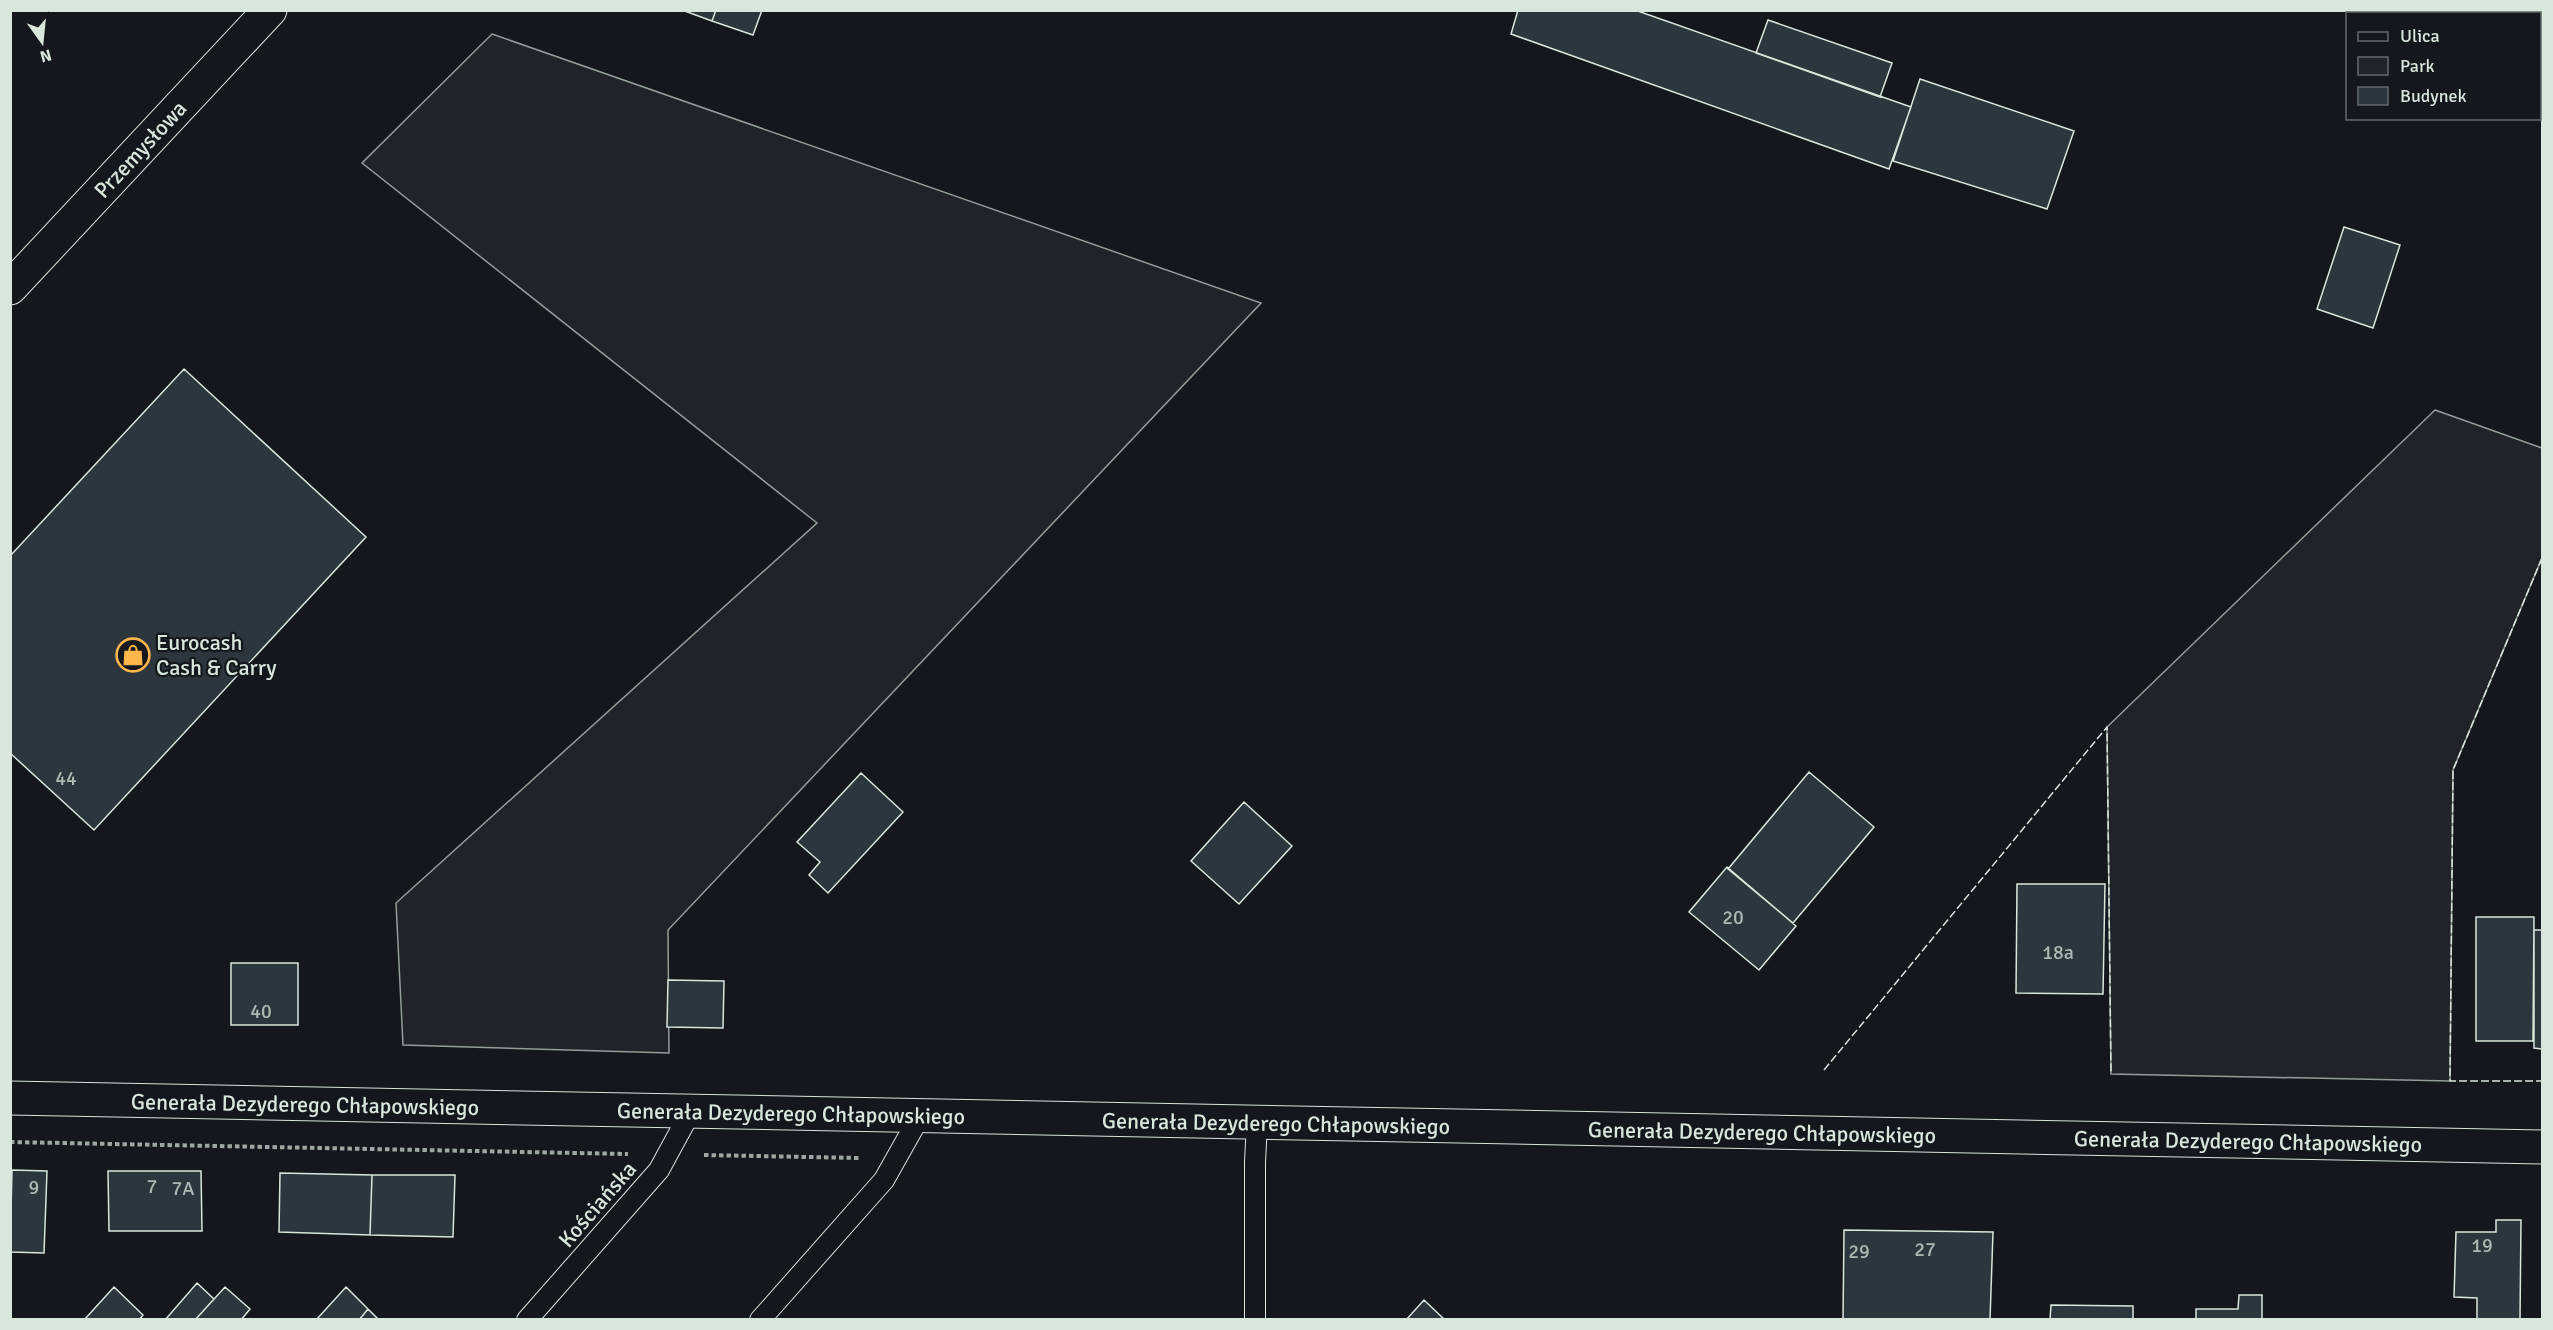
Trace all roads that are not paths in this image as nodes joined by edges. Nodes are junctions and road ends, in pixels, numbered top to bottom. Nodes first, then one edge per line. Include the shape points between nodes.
1 (270, 10) edge
2 (10, 288) edge
3 (10, 1098) edge
4 (691, 1111) junction
5 (920, 1116) junction
6 (1257, 1122) junction
7 (2542, 1147) edge
8 (527, 1320) edge
9 (760, 1320) edge
10 (1255, 1320) edge

1 - 2 street, Przemysłowa
3 - 4 street, Generała Dezyderego Chłapowskiego
4 - 5 street, Generała Dezyderego Chłapowskiego
4 - 8 lane, Kościańska via 659,1170
5 - 6 street, Generała Dezyderego Chłapowskiego
5 - 9 lane via 884,1180
6 - 7 street, Generała Dezyderego Chłapowskiego
6 - 10 lane

